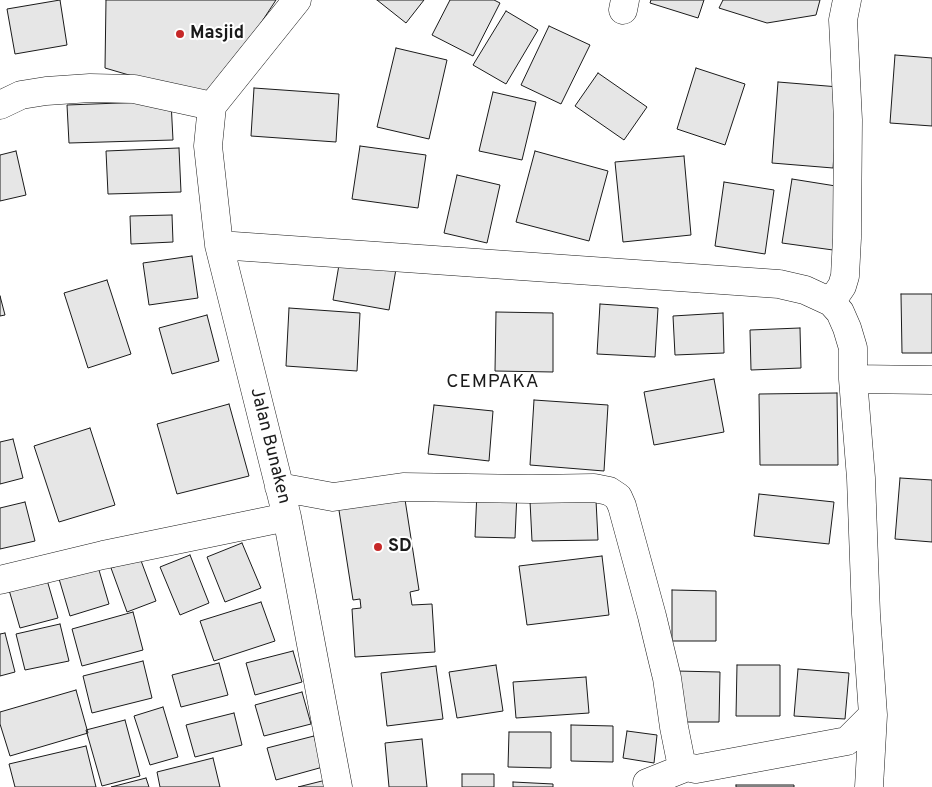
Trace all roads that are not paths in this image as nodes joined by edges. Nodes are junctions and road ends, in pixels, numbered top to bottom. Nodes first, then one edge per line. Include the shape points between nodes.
1 (297, 0) edge
2 (847, 0) edge
3 (0, 105) edge
4 (212, 106) junction
5 (219, 244) junction
6 (831, 302) junction
7 (853, 379) junction
8 (932, 380) edge
9 (279, 487) junction
10 (287, 517) junction
11 (0, 580) edge
12 (873, 715) junction
13 (687, 767) junction
14 (647, 783) dead end
15 (338, 787) edge
16 (869, 787) edge

1 - 4 street
2 - 6 street via 843,20 848,120 846,276
3 - 4 street via 21,95 90,88 134,89
4 - 5 street, Jalan Bunaken via 208,146
5 - 6 street via 779,284 805,290
5 - 9 street, Jalan Bunaken
6 - 7 street via 840,312 853,348
7 - 8 street
7 - 12 street
9 - 10 street, Jalan Bunaken
9 - 13 street via 333,497 403,487 594,488 618,497 667,678 681,762
10 - 11 street
10 - 15 street, Jalan Bunaken
12 - 13 street via 847,741 696,769
12 - 16 street
13 - 14 street

